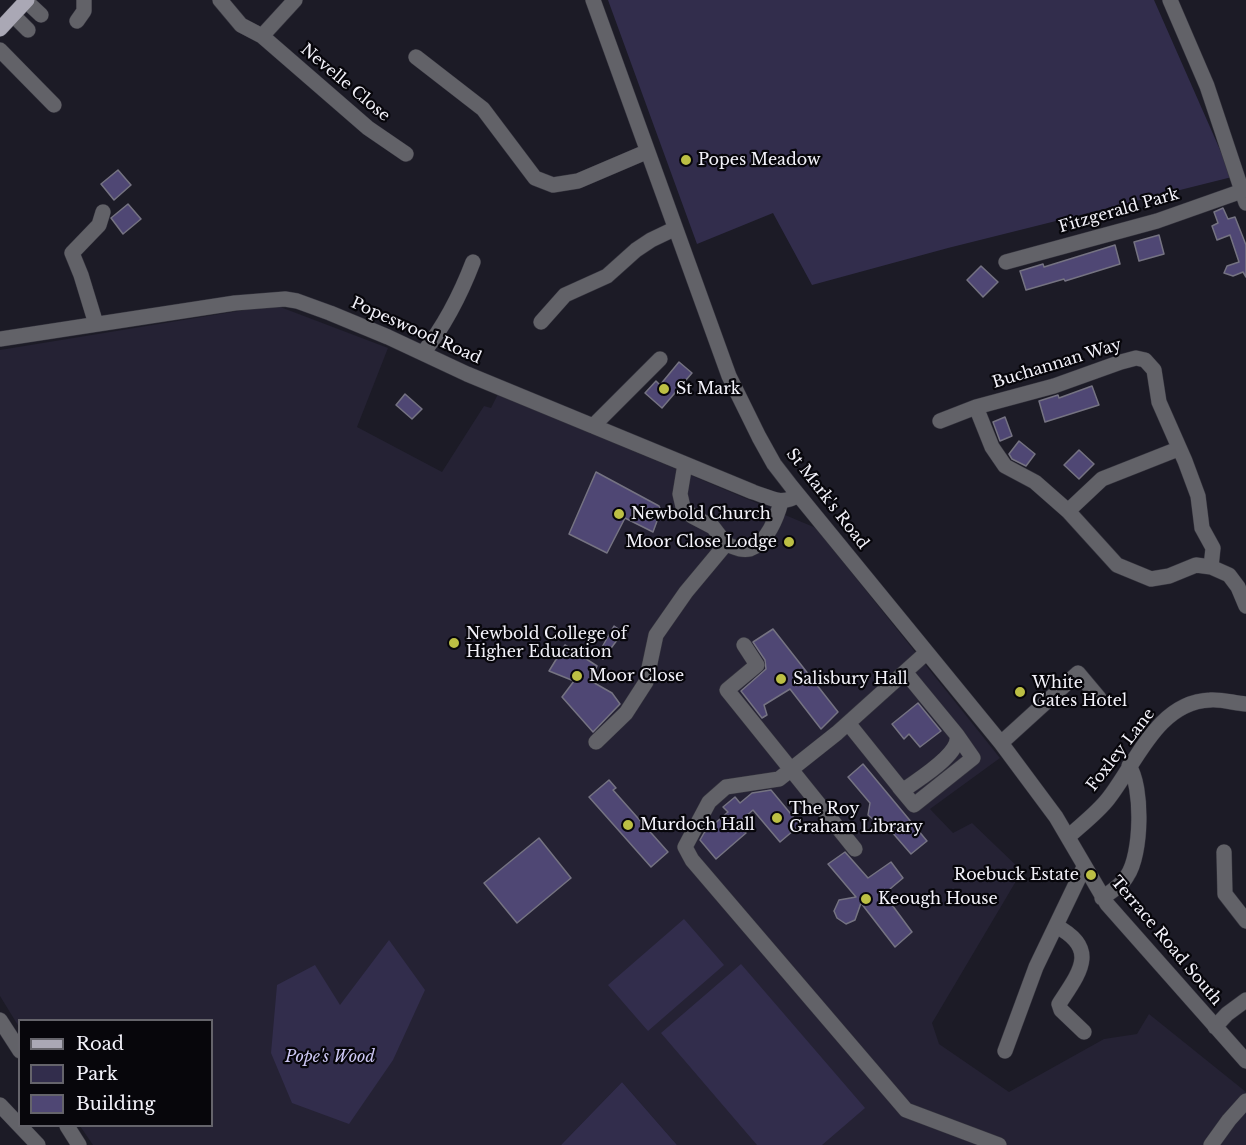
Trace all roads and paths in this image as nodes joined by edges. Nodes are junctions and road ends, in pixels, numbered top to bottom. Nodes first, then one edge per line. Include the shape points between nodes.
1 (27, 0) edge
2 (84, 0) edge
3 (220, 0) edge
4 (295, 0) edge
5 (593, 0) edge
6 (1170, 0) edge
7 (13, 15) junction
8 (41, 15) dead end
9 (77, 21) dead end
10 (0, 29) edge
11 (28, 30) dead end
12 (262, 36) junction
13 (0, 50) edge
14 (416, 57) dead end
15 (54, 105) dead end
16 (646, 152) junction
17 (406, 154) dead end
18 (1244, 197) edge
19 (103, 212) dead end
20 (674, 229) junction
21 (473, 262) dead end
22 (1006, 262) dead end
23 (541, 322) dead end
24 (96, 324) junction
25 (0, 339) edge
26 (423, 353) junction
27 (660, 359) dead end
28 (976, 407) junction
29 (940, 421) dead end
30 (593, 426) junction
31 (1179, 449) junction
32 (685, 464) junction
33 (798, 495) junction
34 (781, 502) junction
35 (1068, 511) junction
36 (726, 544) junction
37 (1211, 567) junction
38 (1246, 606) edge
39 (744, 645) dead end
40 (926, 653) junction
41 (906, 673) junction
42 (1099, 698) dead end
43 (1246, 704) edge
44 (848, 723) junction
45 (596, 742) dead end
46 (1001, 743) junction
47 (1129, 766) junction
48 (790, 771) junction
49 (1068, 837) junction
50 (855, 849) dead end
51 (1224, 852) dead end
52 (1084, 867) junction
53 (1102, 898) junction
54 (1246, 921) edge
55 (1056, 926) junction
56 (1246, 1000) edge
57 (0, 1020) edge
58 (1215, 1027) junction
59 (1084, 1032) dead end
60 (18, 1048) edge
61 (1005, 1051) dead end
62 (1246, 1061) edge
63 (1246, 1101) edge
64 (0, 1105) edge
65 (18, 1124) edge
66 (21, 1127) edge
67 (68, 1127) edge
68 (999, 1144) edge
69 (38, 1145) edge
70 (79, 1145) edge
71 (1211, 1145) edge

1 - 7 main road
1 - 8 street
2 - 9 street via 84,11
3 - 12 street, Nevelle Close via 241,25
4 - 12 street
5 - 16 street, St Mark's Road
6 - 18 street via 1207,86
7 - 10 main road
7 - 11 street
12 - 17 street, Nevelle Close via 368,128
13 - 15 street
14 - 16 street via 483,109 535,178 553,185 578,181
16 - 20 street, St Mark's Road
18 - 22 street, Fitzgerald Park
19 - 24 street via 99,225 72,253
20 - 23 street via 636,250 607,276 565,295
20 - 33 street, St Mark's Road via 744,410 774,464
21 - 26 street via 446,321
24 - 25 street, Popeswood Road
24 - 26 street, Popeswood Road via 285,299 330,313
26 - 30 street, Popeswood Road
27 - 30 street
28 - 29 street, Buchannan Way
28 - 31 street, Buchannan Way via 1136,358 1145,360 1154,370 1159,402
28 - 35 street via 992,447 1005,466 1035,482
30 - 32 street, Popeswood Road
31 - 35 street via 1102,479
31 - 37 street, Buchannan Way via 1198,496 1202,528 1214,548
32 - 34 street, Popeswood Road
32 - 36 street via 680,494 683,507 713,527
33 - 34 street
33 - 40 street, St Mark's Road
34 - 36 street via 766,536 751,548
35 - 37 street via 1117,566 1151,579 1196,565
36 - 45 street via 656,635 646,682 632,705
37 - 38 street via 1229,575
39 - 48 street via 757,665 727,690
40 - 41 street
40 - 46 street, St Mark's Road
41 - 44 street
41 - 44 street via 957,735 957,746 949,754 908,787 899,788
42 - 46 street via 1078,673
43 - 47 street, Foxley Lane via 1211,699 1183,708 1156,729
44 - 48 street
46 - 49 street, St Mark's Road
47 - 49 street, Foxley Lane via 1108,799
47 - 53 street via 1134,775 1138,845 1127,877
48 - 50 street
48 - 68 street via 779,779 726,787 709,802 685,847 692,860 906,1110
49 - 52 street, Terrace Road South
51 - 54 street via 1225,894
52 - 53 street, Terrace Road South
52 - 55 street
53 - 58 street, Terrace Road South
55 - 59 street via 1067,932 1081,951 1078,975 1059,1004
55 - 61 street via 1036,967
56 - 58 street
57 - 60 street
58 - 62 street, Terrace Road South
63 - 71 street
64 - 65 street
66 - 69 street
67 - 70 street

